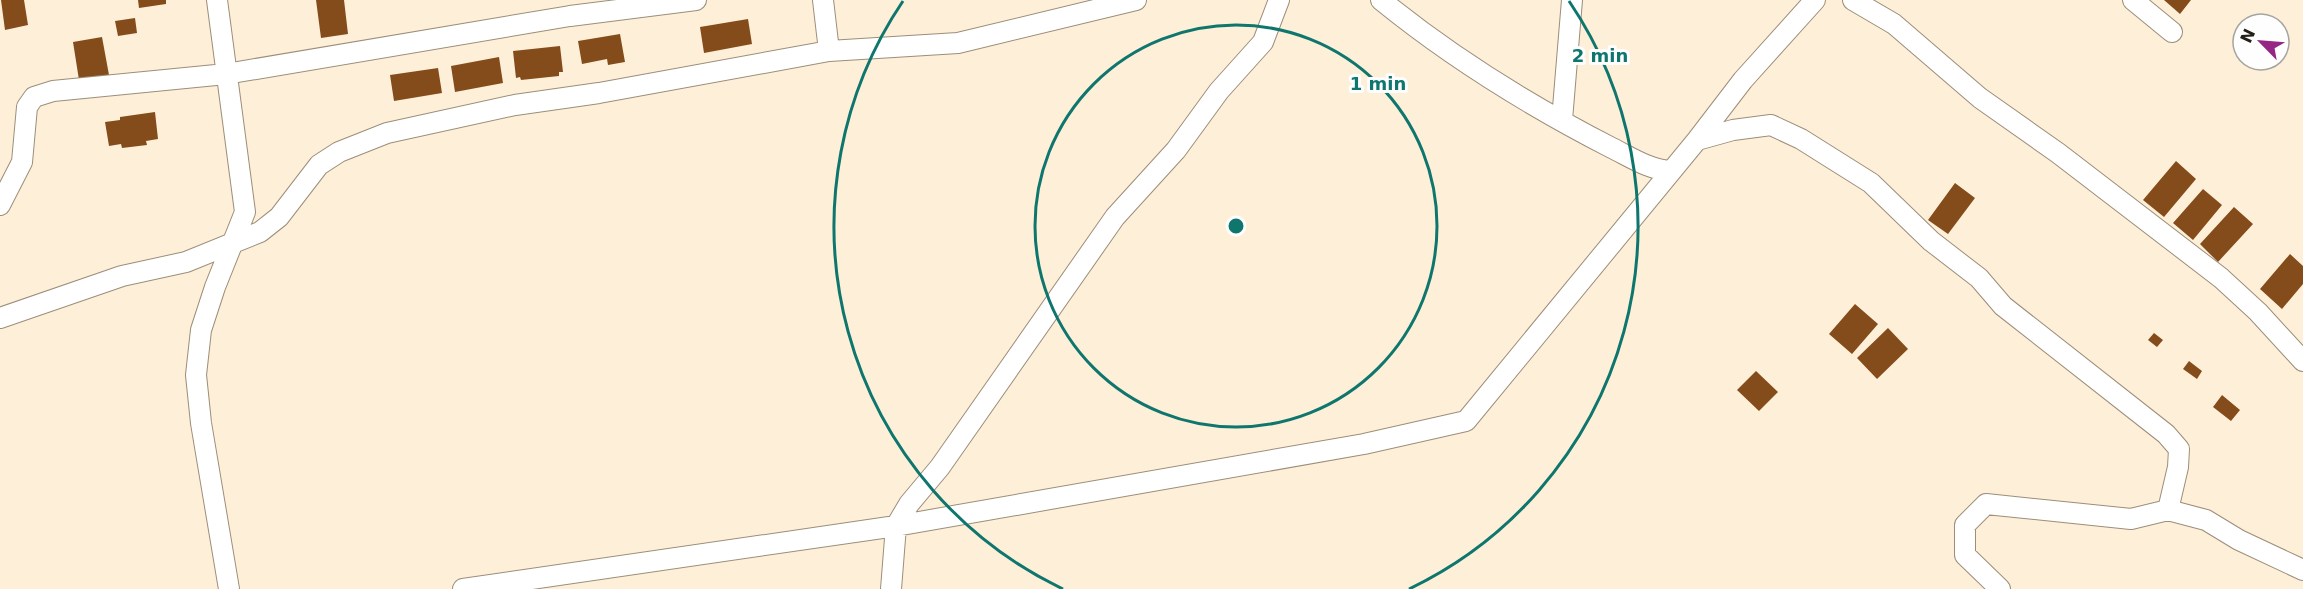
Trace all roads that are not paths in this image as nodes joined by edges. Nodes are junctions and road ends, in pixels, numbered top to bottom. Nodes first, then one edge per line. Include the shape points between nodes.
1 (218, 0) edge
2 (696, 0) edge
3 (823, 0) edge
4 (1136, 0) edge
5 (1279, 0) edge
6 (1381, 0) edge
7 (1572, 0) edge
8 (1815, 0) edge
9 (1852, 0) edge
10 (2133, 0) edge
11 (2172, 32) dead end
12 (829, 51) junction
13 (226, 74) junction
14 (1562, 120) junction
15 (1697, 140) junction
16 (1671, 171) junction
17 (0, 205) edge
18 (232, 243) junction
19 (0, 318) edge
20 (2303, 361) edge
21 (2168, 510) junction
22 (896, 526) junction
23 (2303, 570) edge
24 (229, 589) edge
25 (463, 589) edge
26 (891, 589) edge
27 (2000, 589) edge

1 - 13 street
2 - 13 street via 570,16
3 - 12 street
4 - 12 street via 958,43
5 - 22 street via 1263,42 1219,91 1176,150 1115,217
6 - 14 street via 1420,31
7 - 14 street
8 - 15 street via 1743,80
9 - 20 street via 1894,24 1980,98 2221,278
10 - 11 street
12 - 18 street via 515,105 387,133 339,152 319,165 279,217 260,232
13 - 17 street via 53,91 34,97 27,107 23,128 22,162
13 - 18 street via 245,212
14 - 16 street via 1656,171
15 - 16 street
15 - 21 street via 1771,125 1801,138 1871,183 1931,241 1979,278 2003,306 2166,434 2179,449
16 - 22 street via 1466,421 1364,444
18 - 19 street via 186,262 122,276
18 - 24 street via 201,330 196,375
21 - 23 street via 2206,520
21 - 27 street via 2132,519 1986,504 1965,525 1965,555
22 - 25 street
22 - 26 street

